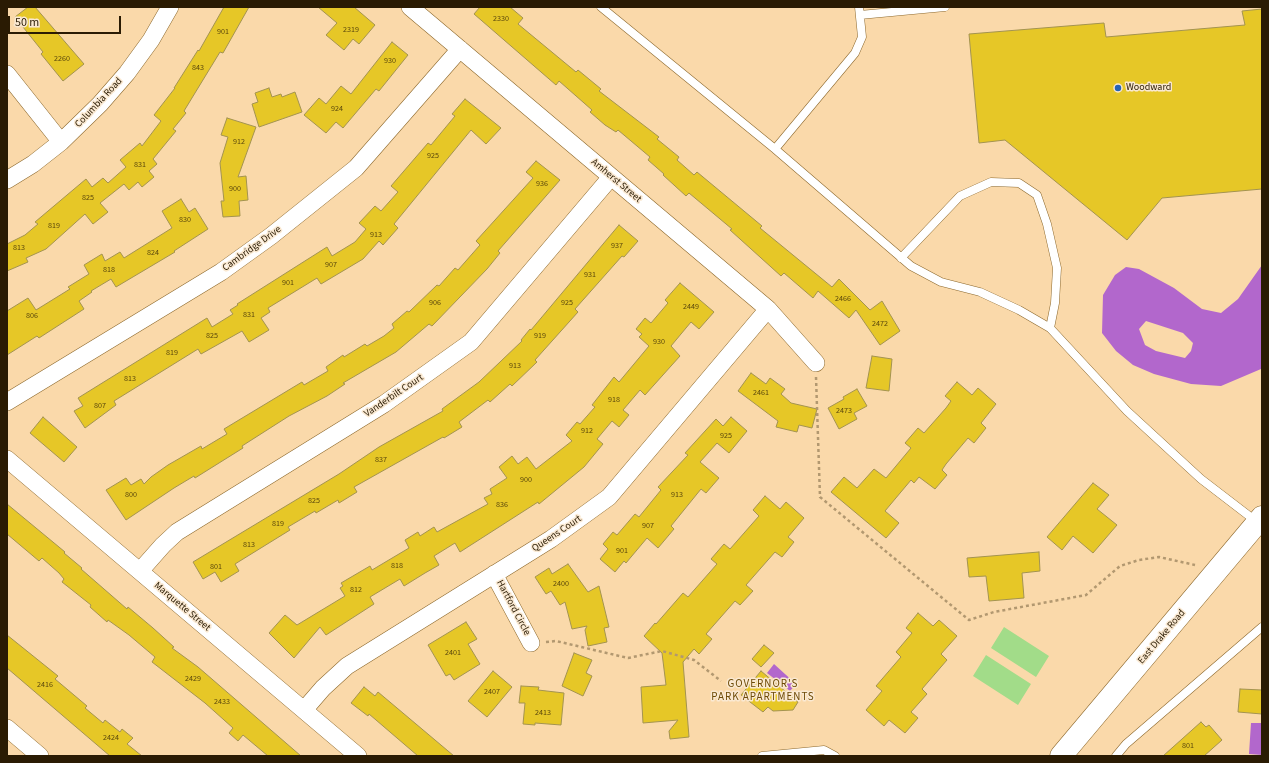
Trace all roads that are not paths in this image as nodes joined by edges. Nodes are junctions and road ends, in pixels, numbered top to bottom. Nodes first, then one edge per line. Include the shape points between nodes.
1 (170, 7) edge
2 (410, 7) edge
3 (601, 7) edge
4 (945, 7) edge
5 (860, 11) edge
6 (460, 49) junction
7 (7, 74) edge
8 (61, 142) junction
9 (775, 149) junction
10 (611, 177) junction
11 (7, 180) edge
12 (901, 258) junction
13 (768, 310) junction
14 (1050, 328) junction
15 (816, 363) road end
16 (7, 402) edge
17 (7, 459) edge
18 (1260, 520) edge
19 (140, 572) junction
20 (494, 574) junction
21 (1262, 627) edge
22 (531, 643) road end
23 (304, 710) junction
24 (7, 728) edge
25 (40, 756) edge
26 (358, 756) edge
27 (762, 756) edge
28 (835, 756) edge
29 (1061, 756) edge
30 (1116, 756) edge

1 - 8 street, Columbia Road via 151,40 127,73
2 - 6 street, Amherst Street
3 - 9 lane
4 - 5 lane
5 - 9 lane via 862,37 855,53
6 - 10 street, Amherst Street
6 - 16 street, Cambridge Drive via 356,168 271,236 221,272
7 - 8 street
8 - 11 street, Columbia Road
9 - 12 lane
10 - 13 street, Amherst Street
10 - 19 street, Vanderbilt Court via 472,342 384,404 183,528 163,545
12 - 14 lane via 941,282 980,292
12 - 14 lane via 960,196 991,182 1019,183 1037,195 1057,268 1055,303
13 - 15 street, Amherst Street
13 - 20 street, Queens Court via 609,497 551,539
14 - 18 lane via 1127,411 1202,479
17 - 19 street, Marquette Street
18 - 29 main road, East Drake Road
19 - 23 street, Marquette Street
20 - 22 street, Hartford Circle
20 - 23 street, Queens Court via 347,666
21 - 30 lane via 1126,744
23 - 26 street, Marquette Street
24 - 25 street
27 - 28 lane via 824,750

